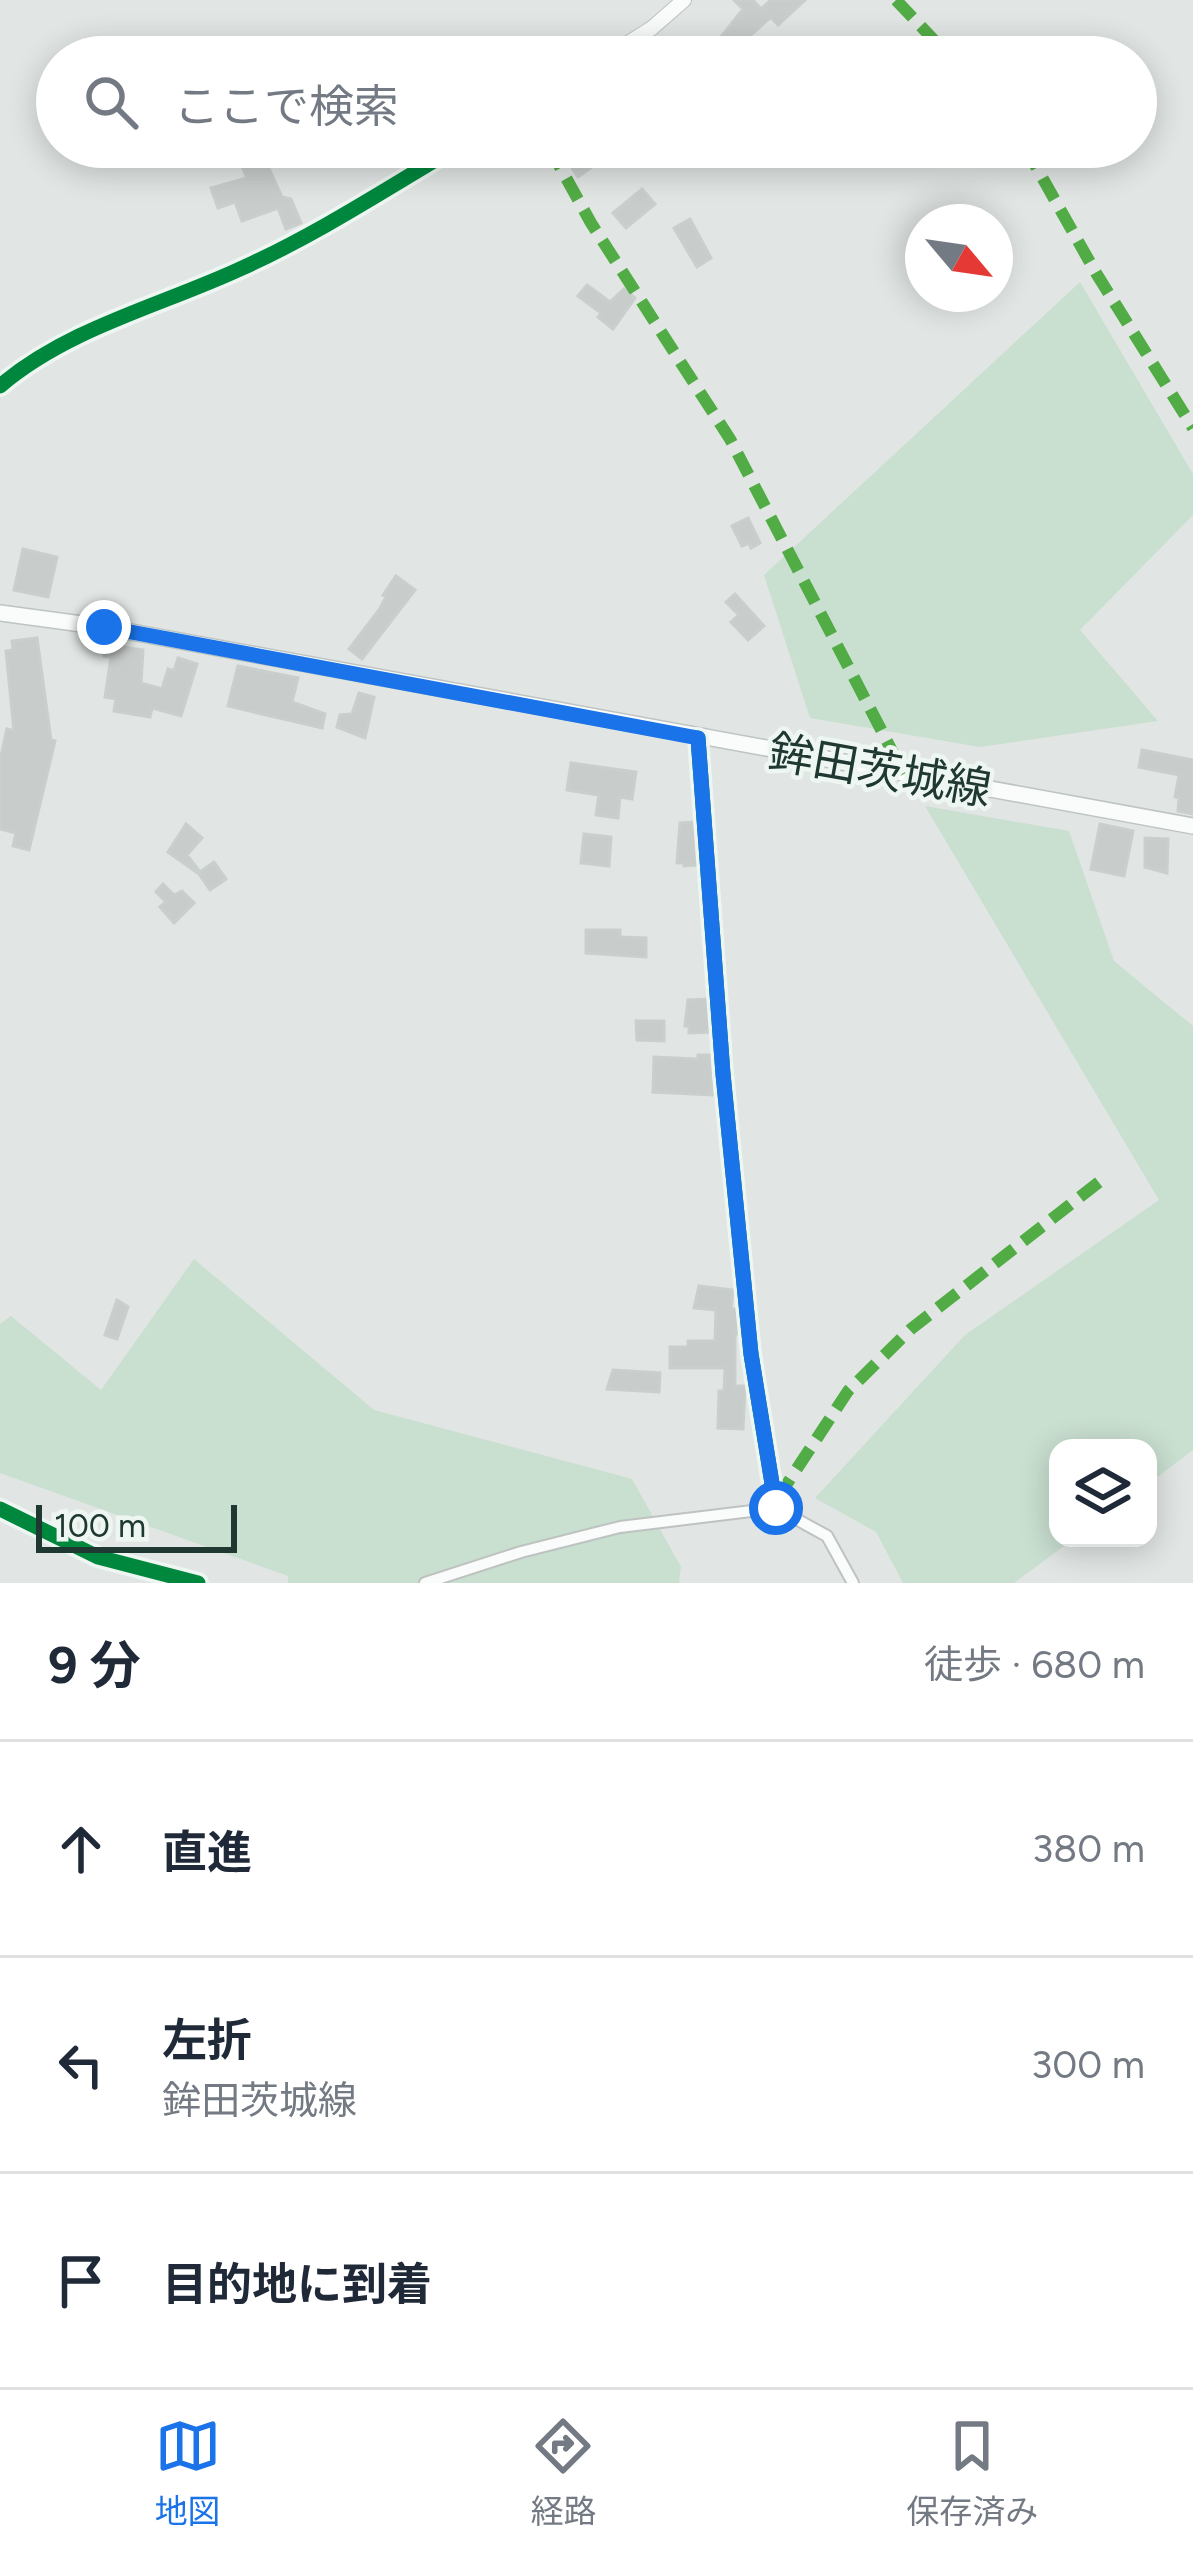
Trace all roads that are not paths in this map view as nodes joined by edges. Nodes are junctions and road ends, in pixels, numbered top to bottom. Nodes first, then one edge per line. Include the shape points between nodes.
1 (684, 0) edge
2 (639, 36) edge
3 (421, 168) edge
4 (0, 386) edge
5 (0, 614) edge
6 (698, 738) junction
7 (1193, 826) edge
8 (776, 1508) junction
9 (0, 1510) edge
10 (198, 1583) edge
11 (425, 1583) edge
12 (853, 1583) edge

1 - 2 street
3 - 4 street via 296,242 89,330
5 - 6 main road, 鉾田茨城線
6 - 7 main road, 鉾田茨城線
6 - 8 street via 746,1307
8 - 11 street via 620,1527
8 - 12 street via 827,1536
9 - 10 street via 98,1557

